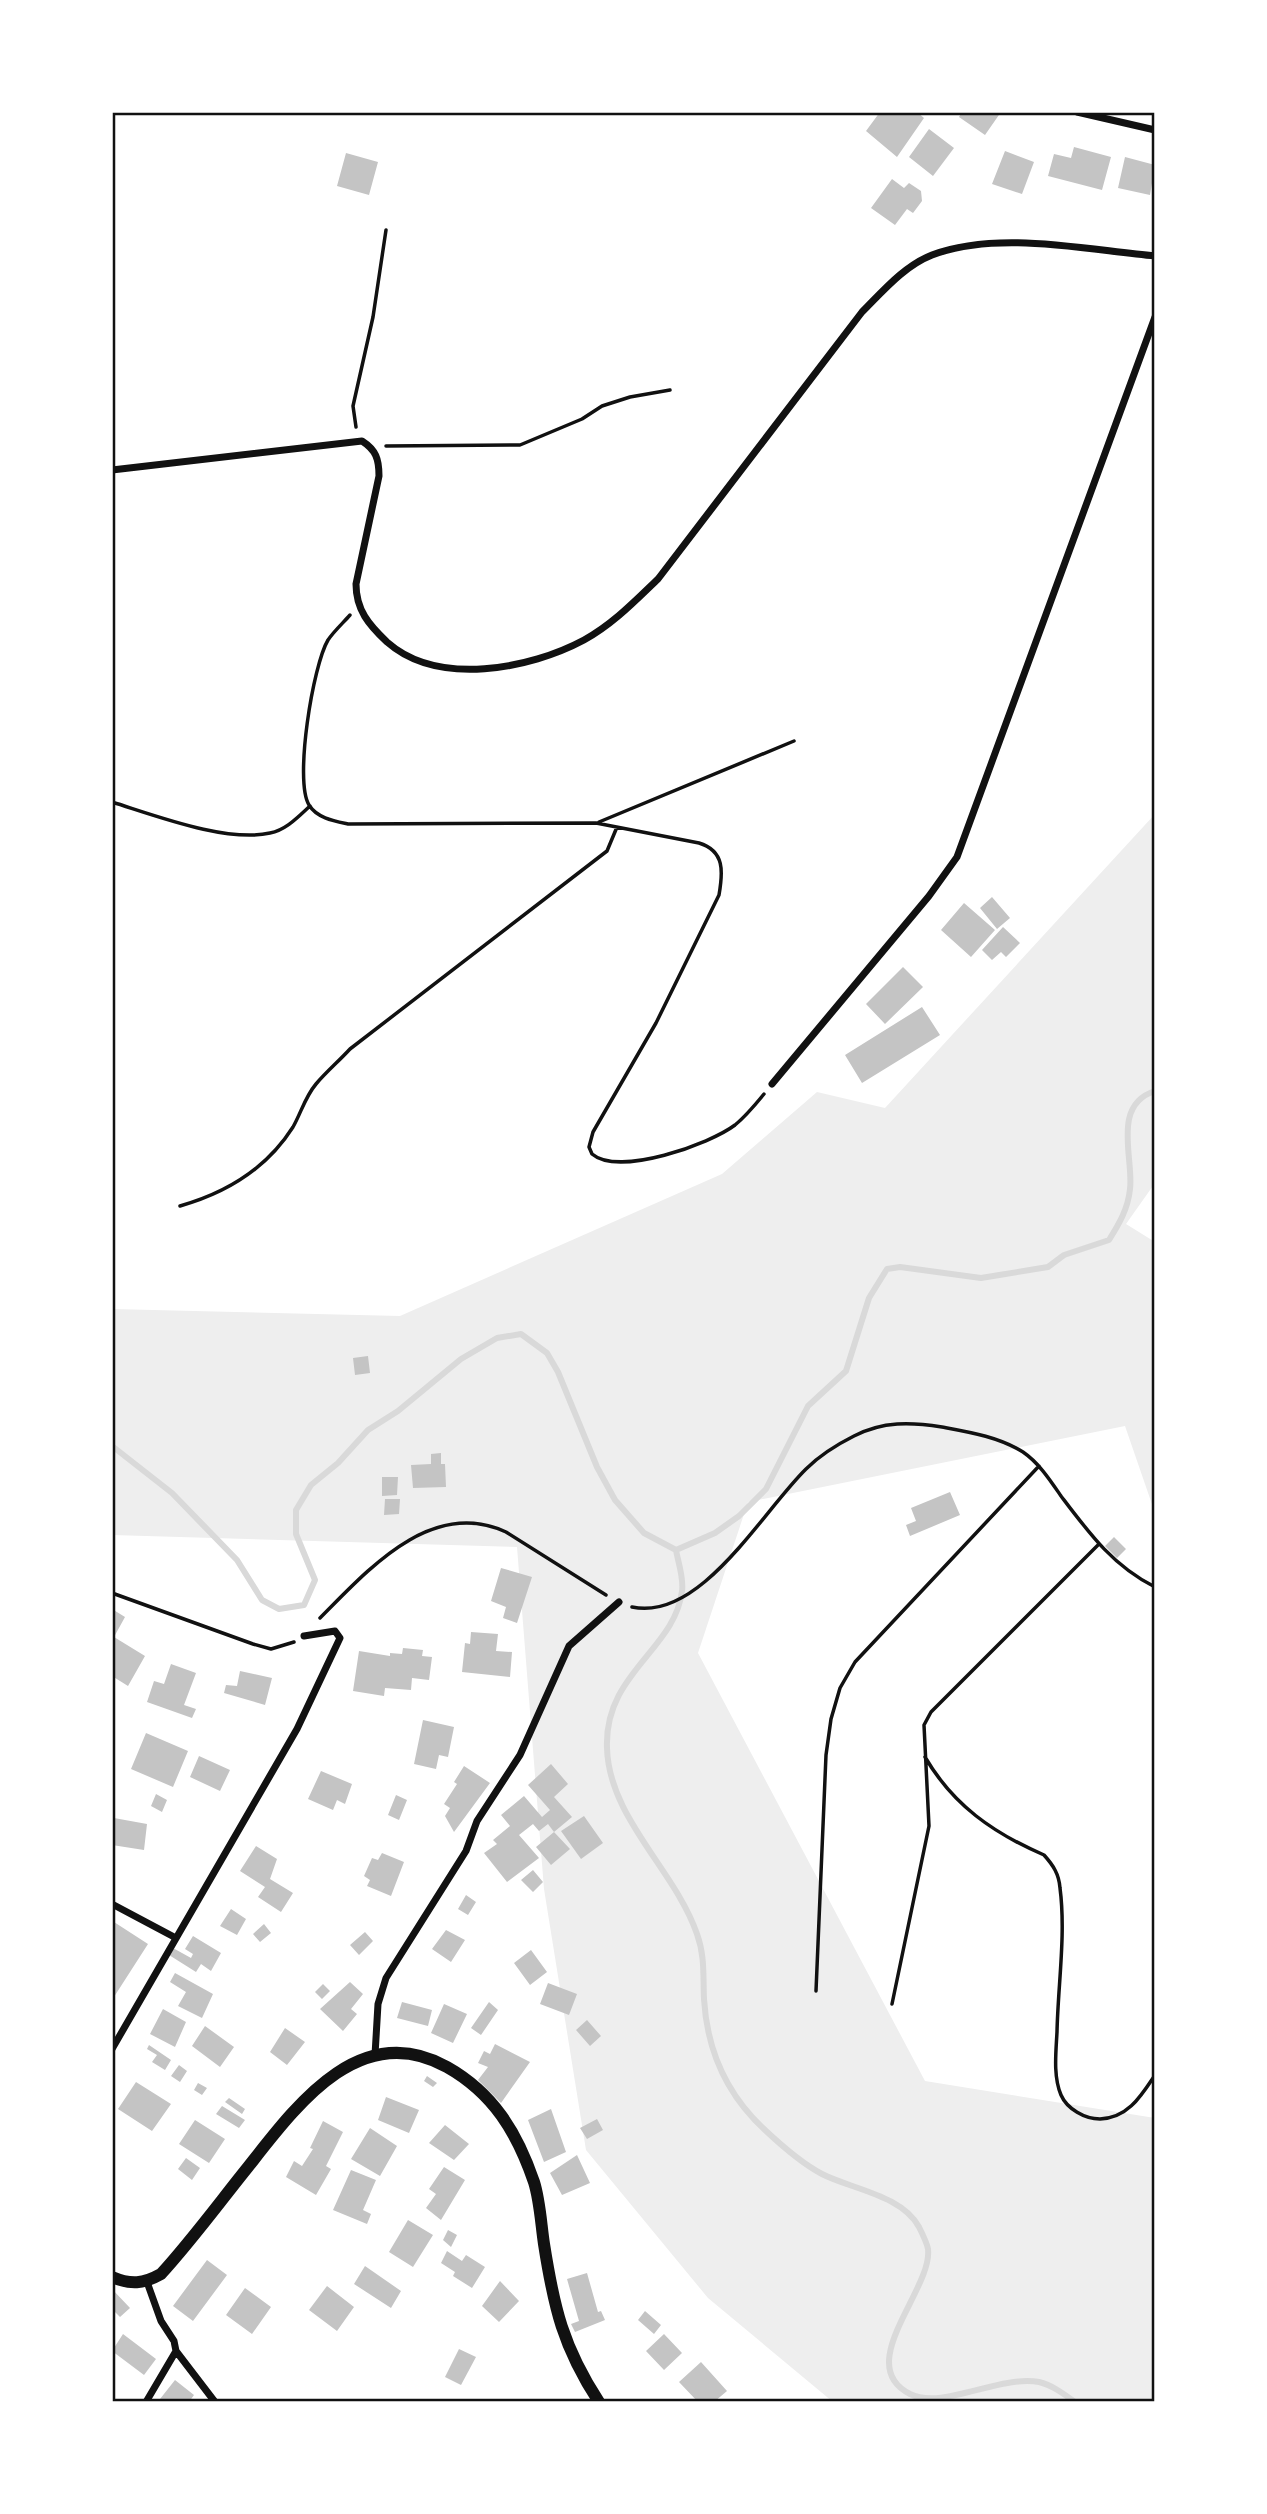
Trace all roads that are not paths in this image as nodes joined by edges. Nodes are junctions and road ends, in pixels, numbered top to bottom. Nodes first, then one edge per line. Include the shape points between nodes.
1 (1077, 112) edge
2 (1155, 130) edge
3 (1155, 257) edge
4 (1155, 317) edge
5 (112, 470) edge
6 (772, 1084) road end
7 (619, 1602) road end
8 (304, 1636) road end
9 (112, 1904) edge
10 (176, 1938) junction
11 (112, 2049) edge
12 (374, 2055) junction
13 (112, 2277) edge
14 (147, 2282) junction
15 (176, 2351) junction
16 (146, 2402) edge
17 (215, 2402) edge
18 (599, 2402) edge

1 - 2 street
3 - 5 street via 1016,243 972,245 931,256 895,279 862,312 658,579 619,617 549,655 505,665 440,667 416,660 373,629 359,606 356,584 379,461 362,442
4 - 6 street via 957,857
7 - 12 street via 569,1646 520,1755 386,1978 378,2004
8 - 10 street via 335,1631 340,1637 297,1728
9 - 10 street
10 - 11 street
12 - 14 street via 343,2068 293,2110 176,2258
12 - 18 street via 427,2055 466,2077 512,2126 535,2184 556,2315 567,2347
13 - 14 street via 133,2284
14 - 15 street
15 - 16 street
15 - 17 street

